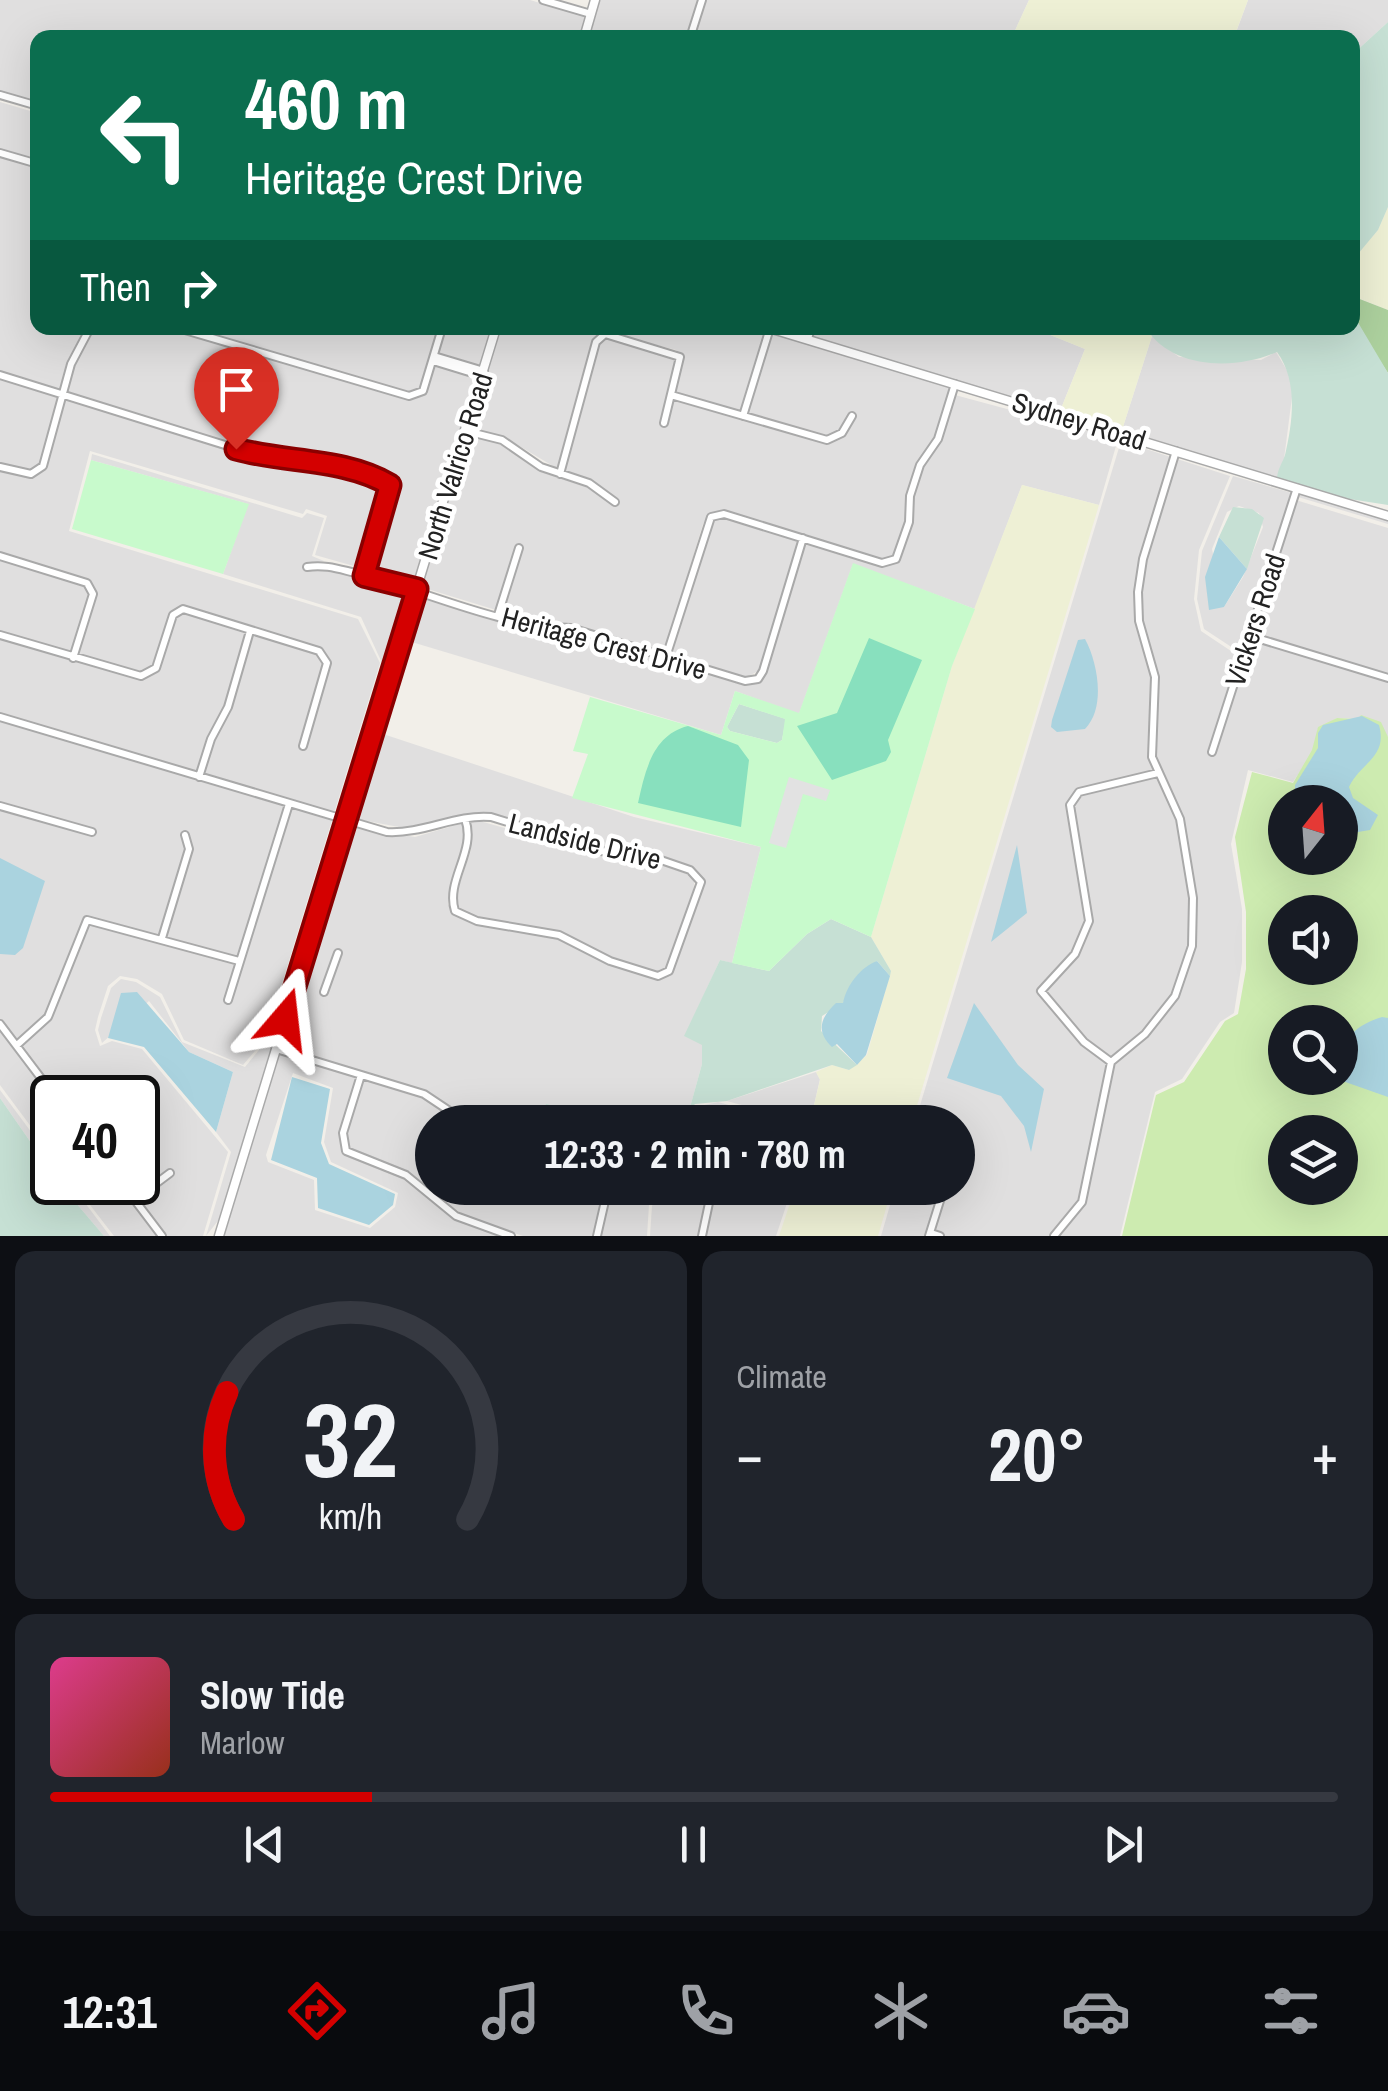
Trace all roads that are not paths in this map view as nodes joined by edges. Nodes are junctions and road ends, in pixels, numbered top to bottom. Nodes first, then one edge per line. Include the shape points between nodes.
1 (543, 0) edge
2 (595, 0) edge
3 (702, 0) edge
4 (591, 14) junction
5 (586, 30) edge
6 (693, 30) edge
7 (0, 95) edge
8 (30, 104) edge
9 (0, 154) edge
10 (30, 162) edge
11 (86, 335) edge
12 (202, 335) edge
13 (440, 335) edge
14 (494, 335) edge
15 (604, 335) edge
16 (608, 335) edge
17 (768, 335) edge
18 (794, 335) edge
19 (809, 335) edge
20 (808, 339) junction
21 (434, 358) junction
22 (483, 374) junction
23 (0, 376) edge
24 (955, 383) junction
25 (63, 395) junction
26 (670, 395) junction
27 (743, 416) junction
28 (852, 416) dead end
29 (664, 423) dead end
30 (466, 431) junction
31 (1176, 451) junction
32 (0, 467) edge
33 (560, 474) junction
34 (1297, 488) junction
35 (615, 502) dead end
36 (1388, 516) edge
37 (804, 538) junction
38 (519, 548) dead end
39 (0, 556) edge
40 (307, 567) dead end
41 (364, 576) junction
42 (417, 589) junction
43 (498, 615) junction
44 (250, 631) junction
45 (0, 635) edge
46 (1250, 636) junction
47 (666, 657) junction
48 (74, 658) junction
49 (1388, 678) edge
50 (0, 717) edge
51 (303, 746) dead end
52 (1212, 752) dead end
53 (1158, 774) junction
54 (199, 777) junction
55 (289, 804) junction
56 (0, 806) edge
57 (465, 819) junction
58 (347, 821) junction
59 (92, 832) dead end
60 (185, 835) dead end
61 (162, 938) junction
62 (338, 953) dead end
63 (239, 961) junction
64 (324, 992) dead end
65 (228, 1000) dead end
66 (0, 1024) edge
67 (17, 1045) junction
68 (276, 1049) junction
69 (1110, 1062) junction
70 (39, 1075) edge
71 (361, 1075) junction
72 (440, 1105) edge
73 (170, 1173) dead end
74 (160, 1180) edge
75 (138, 1205) edge
76 (604, 1205) edge
77 (709, 1205) edge
78 (939, 1205) edge
79 (930, 1234) edge
80 (162, 1236) edge
81 (219, 1236) edge
82 (511, 1236) edge
83 (597, 1236) edge
84 (702, 1236) edge
85 (940, 1236) edge
86 (1054, 1236) edge

1 - 4 street
2 - 4 street
3 - 6 street
4 - 5 street
7 - 8 street
9 - 10 street
11 - 25 street
12 - 21 street via 409,396 424,391
13 - 21 street
14 - 22 street, North Valrico Road
15 - 33 street via 596,342
16 - 26 street via 680,357
17 - 27 street
18 - 20 street, Sydney Road
19 - 20 street
20 - 24 street, Sydney Road
21 - 22 street
22 - 30 street, North Valrico Road
23 - 25 street
24 - 31 street, Sydney Road
24 - 37 street via 938,439 920,464 896,558 882,563
25 - 32 street via 40,470
25 - 41 street via 270,459 332,464 384,481 390,494
26 - 27 street
26 - 29 street
27 - 28 street via 827,440 842,433
30 - 33 street via 502,440
30 - 42 street, North Valrico Road
31 - 34 street, Sydney Road
31 - 53 street via 1138,592 1155,677 1150,738
33 - 35 street
34 - 36 street, Sydney Road
34 - 46 street, Vickers Road
37 - 47 street, Heritage Crest Drive via 758,678 745,682
37 - 47 street via 724,514 711,517
38 - 43 street
39 - 48 street via 86,583 93,594
40 - 41 street, Heritage Crest Drive via 326,564
41 - 42 street, Heritage Crest Drive
42 - 43 street, Heritage Crest Drive
42 - 58 street, North Valrico Road
43 - 47 street, Heritage Crest Drive via 541,628 571,628
44 - 48 street via 183,609 173,614 156,668 142,676
44 - 51 street via 319,651 327,663
44 - 54 street
45 - 48 street
46 - 49 street
46 - 52 street, Vickers Road
50 - 54 street, Landside Drive
53 - 69 street via 1180,819 1193,898 1192,946 1175,996 1145,1034
53 - 69 street via 1079,792 1070,805 1089,921 1075,954 1041,991
54 - 55 street, Landside Drive
55 - 58 street, Landside Drive
55 - 63 street
56 - 59 street
57 - 57 street, Landside Drive via 491,817 698,874 669,971 658,976 559,936 454,911 468,850
57 - 58 street, Landside Drive via 416,834
58 - 68 street, North Valrico Road
60 - 61 street via 188,848
61 - 63 street
61 - 67 street via 88,920 48,1018
62 - 64 street
63 - 65 street
66 - 67 street
67 - 70 street
68 - 71 street
68 - 81 street, North Valrico Road
69 - 86 street via 1082,1202
71 - 72 street
71 - 82 street via 343,1133 346,1151 406,1175 456,1216
73 - 74 street
75 - 80 street
76 - 83 street
77 - 84 street
78 - 79 street
79 - 85 street

